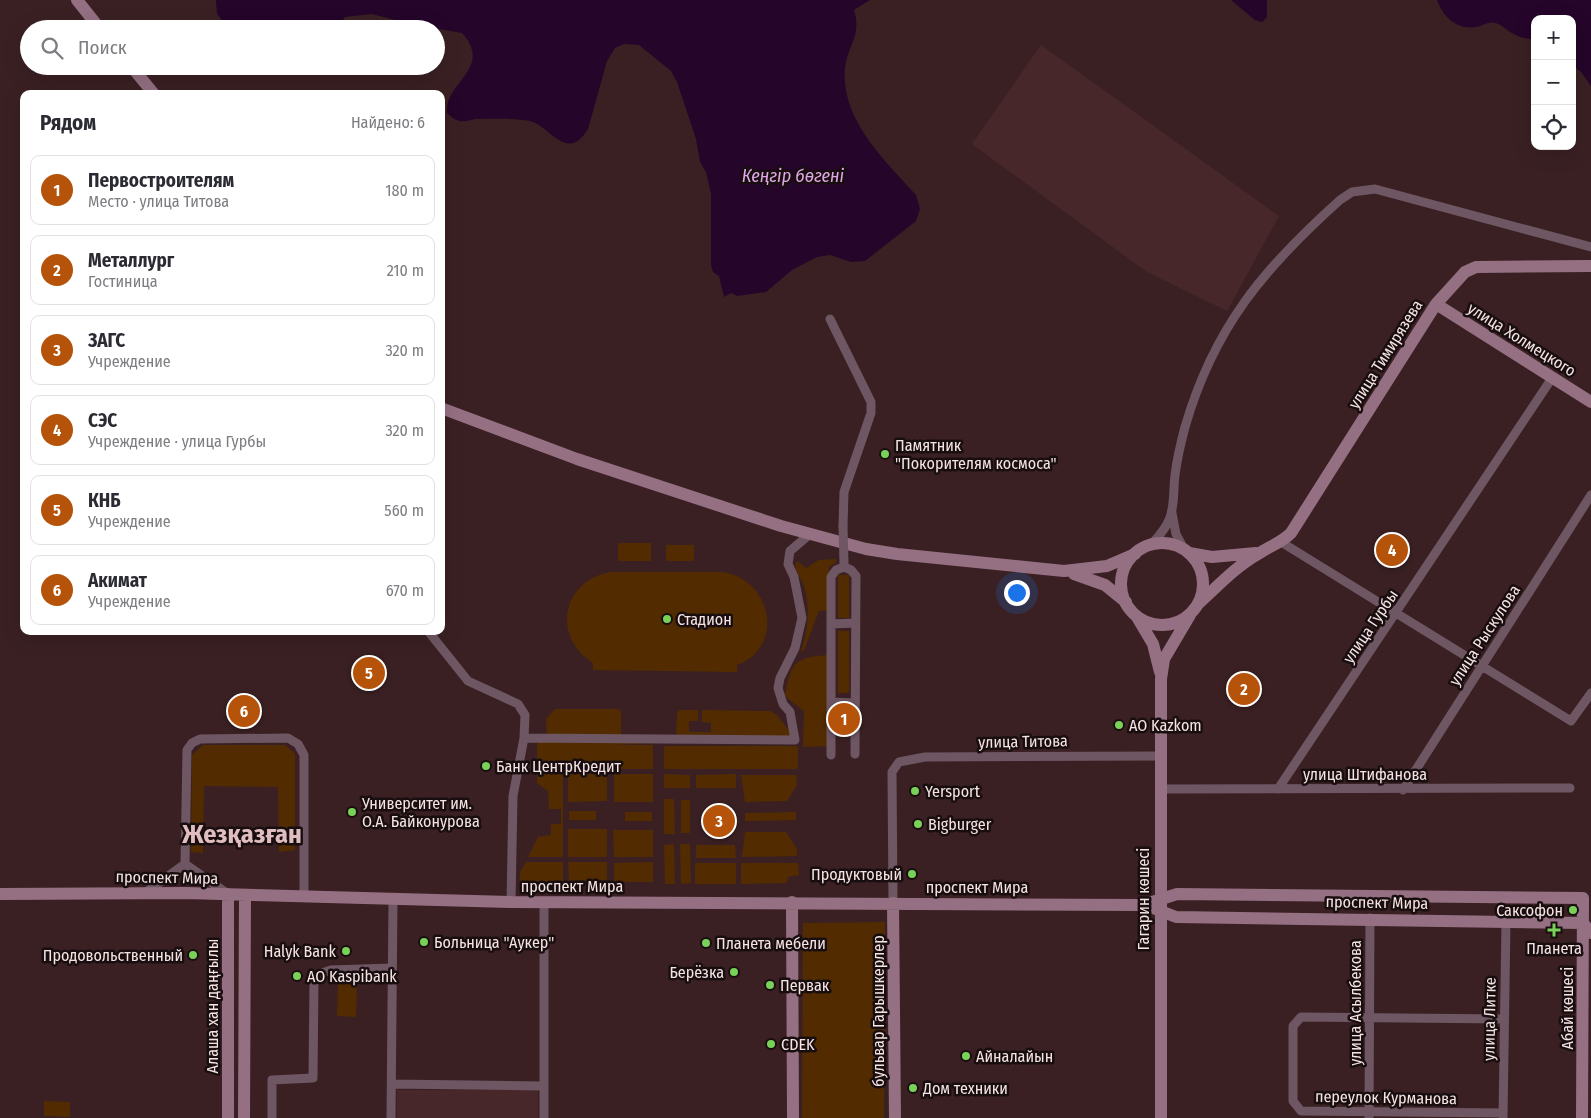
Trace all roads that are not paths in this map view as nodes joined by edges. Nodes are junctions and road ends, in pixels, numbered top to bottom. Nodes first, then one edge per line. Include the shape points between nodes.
1 (77, 0) edge
2 (93, 20) edge
3 (138, 75) edge
4 (151, 90) edge
5 (1591, 247) edge
6 (1591, 266) edge
7 (1436, 304) junction
8 (830, 320) dead end
9 (1552, 378) junction
10 (1591, 402) edge
11 (445, 410) edge
12 (1591, 496) edge
13 (1172, 513) junction
14 (810, 534) junction
15 (1282, 542) junction
16 (1151, 545) junction
17 (1186, 551) junction
18 (1258, 553) junction
19 (1135, 554) junction
20 (844, 565) junction
21 (1064, 571) junction
22 (1126, 602) junction
23 (1194, 610) junction
24 (1135, 614) junction
25 (1396, 614) junction
26 (855, 623) junction
27 (831, 624) junction
28 (431, 635) edge
29 (1481, 667) junction
30 (1161, 679) junction
31 (1591, 693) edge
32 (832, 702) junction
33 (855, 703) junction
34 (1588, 704) edge
35 (524, 738) junction
36 (856, 754) dead end
37 (831, 755) dead end
38 (1161, 756) junction
39 (1570, 788) dead end
40 (1160, 789) junction
41 (1278, 789) junction
42 (1403, 790) junction
43 (185, 864) junction
44 (145, 893) junction
45 (0, 894) edge
46 (228, 894) junction
47 (1587, 894) edge
48 (245, 895) junction
49 (304, 896) junction
50 (393, 900) junction
51 (510, 902) junction
52 (544, 902) junction
53 (792, 902) junction
54 (893, 903) junction
55 (1159, 905) junction
56 (1370, 918) junction
57 (1506, 921) junction
58 (1587, 928) edge
59 (392, 968) junction
60 (1370, 1018) junction
61 (1504, 1019) junction
62 (392, 1084) junction
63 (543, 1086) junction
64 (1587, 1094) edge
65 (1369, 1115) edge
66 (1503, 1115) edge
67 (228, 1118) edge
68 (244, 1118) edge
69 (272, 1118) edge
70 (392, 1118) edge
71 (544, 1118) edge
72 (793, 1118) edge
73 (895, 1118) edge
74 (1161, 1118) edge
75 (1582, 1118) edge

1 - 2 street
3 - 4 street
5 - 13 street via 1375,189 1352,192 1319,219 1269,271 1242,302 1226,328 1210,358 1185,427
6 - 7 street, улица Тимирязева via 1476,267 1465,272
7 - 9 street, улица Холмецкого
7 - 15 street, улица Тимирязева via 1302,516
8 - 20 street, bridge via 871,402 871,414 844,492
9 - 10 street, улица Холмецкого
9 - 25 street, улица Гурбы
11 - 14 street via 577,459
12 - 29 street, улица Рыскулова
13 - 16 street
13 - 17 street via 1176,534
14 - 21 street via 897,554
14 - 35 street via 790,550 788,564 794,577 802,618 795,648 778,688 783,704 790,712 795,740
15 - 18 street, улица Тимирязева
15 - 25 street
16 - 17 street via 1170,544
16 - 19 street
17 - 18 street via 1212,557
17 - 23 street via 1197,562 1202,576 1203,591
18 - 23 street
19 - 21 street via 1107,566
19 - 22 street via 1122,576
20 - 26 street via 856,576
20 - 27 street via 831,576
21 - 22 street via 1105,585
22 - 24 street
23 - 24 street via 1182,620 1166,625 1149,623
23 - 30 street via 1164,658
24 - 30 street via 1153,644
25 - 29 street
25 - 41 street, улица Гурбы
26 - 27 street
26 - 33 street
27 - 32 street
28 - 35 street via 468,681 518,704 525,715
29 - 34 street via 1571,721
29 - 42 street, улица Рыскулова
30 - 38 street, Гагарин көшесі
31 - 34 street
32 - 33 street
32 - 37 street
33 - 36 street
35 - 51 street via 513,796
38 - 40 street, Гагарин көшесі
38 - 54 street, улица Титова via 917,757 899,762 892,772
39 - 42 street, улица Штифанова
40 - 41 street, улица Штифанова
40 - 55 street, Гагарин көшесі
41 - 42 street, улица Штифанова
43 - 44 street
43 - 46 street
43 - 49 street via 187,750 192,743 200,740 288,738 298,744 304,755
44 - 45 street, проспект Мира
44 - 46 street, проспект Мира
46 - 48 street, проспект Мира
46 - 67 street, Алаша хан даңғылы
47 - 55 street, проспект Мира via 1176,894
47 - 58 street, Абай көшесі
48 - 49 street, проспект Мира
48 - 68 street, Алаша хан даңғылы
49 - 50 street, проспект Мира
50 - 51 street, проспект Мира
50 - 59 street
51 - 52 street, проспект Мира
52 - 53 street, проспект Мира
52 - 63 street
53 - 54 street, проспект Мира
53 - 72 street
54 - 55 street, проспект Мира
54 - 73 street, бульвар Гарышкерлер
55 - 56 street, проспект Мира via 1176,917
55 - 74 street, Гагарин көшесі
56 - 57 street, проспект Мира
56 - 60 street, улица Асылбекова
57 - 58 street, проспект Мира
57 - 61 street, улица Литке
58 - 64 street, Абай көшесі
59 - 62 street
59 - 69 street via 331,970 314,980 313,1078 272,1080
60 - 61 street, переулок Курманова
60 - 65 street, улица Асылбекова
60 - 65 street, переулок Курманова via 1301,1018 1293,1026 1293,1101 1301,1111
61 - 66 street, улица Литке
62 - 63 street
62 - 70 street
63 - 71 street
64 - 75 street, Абай көшесі
65 - 66 street, переулок Курманова

